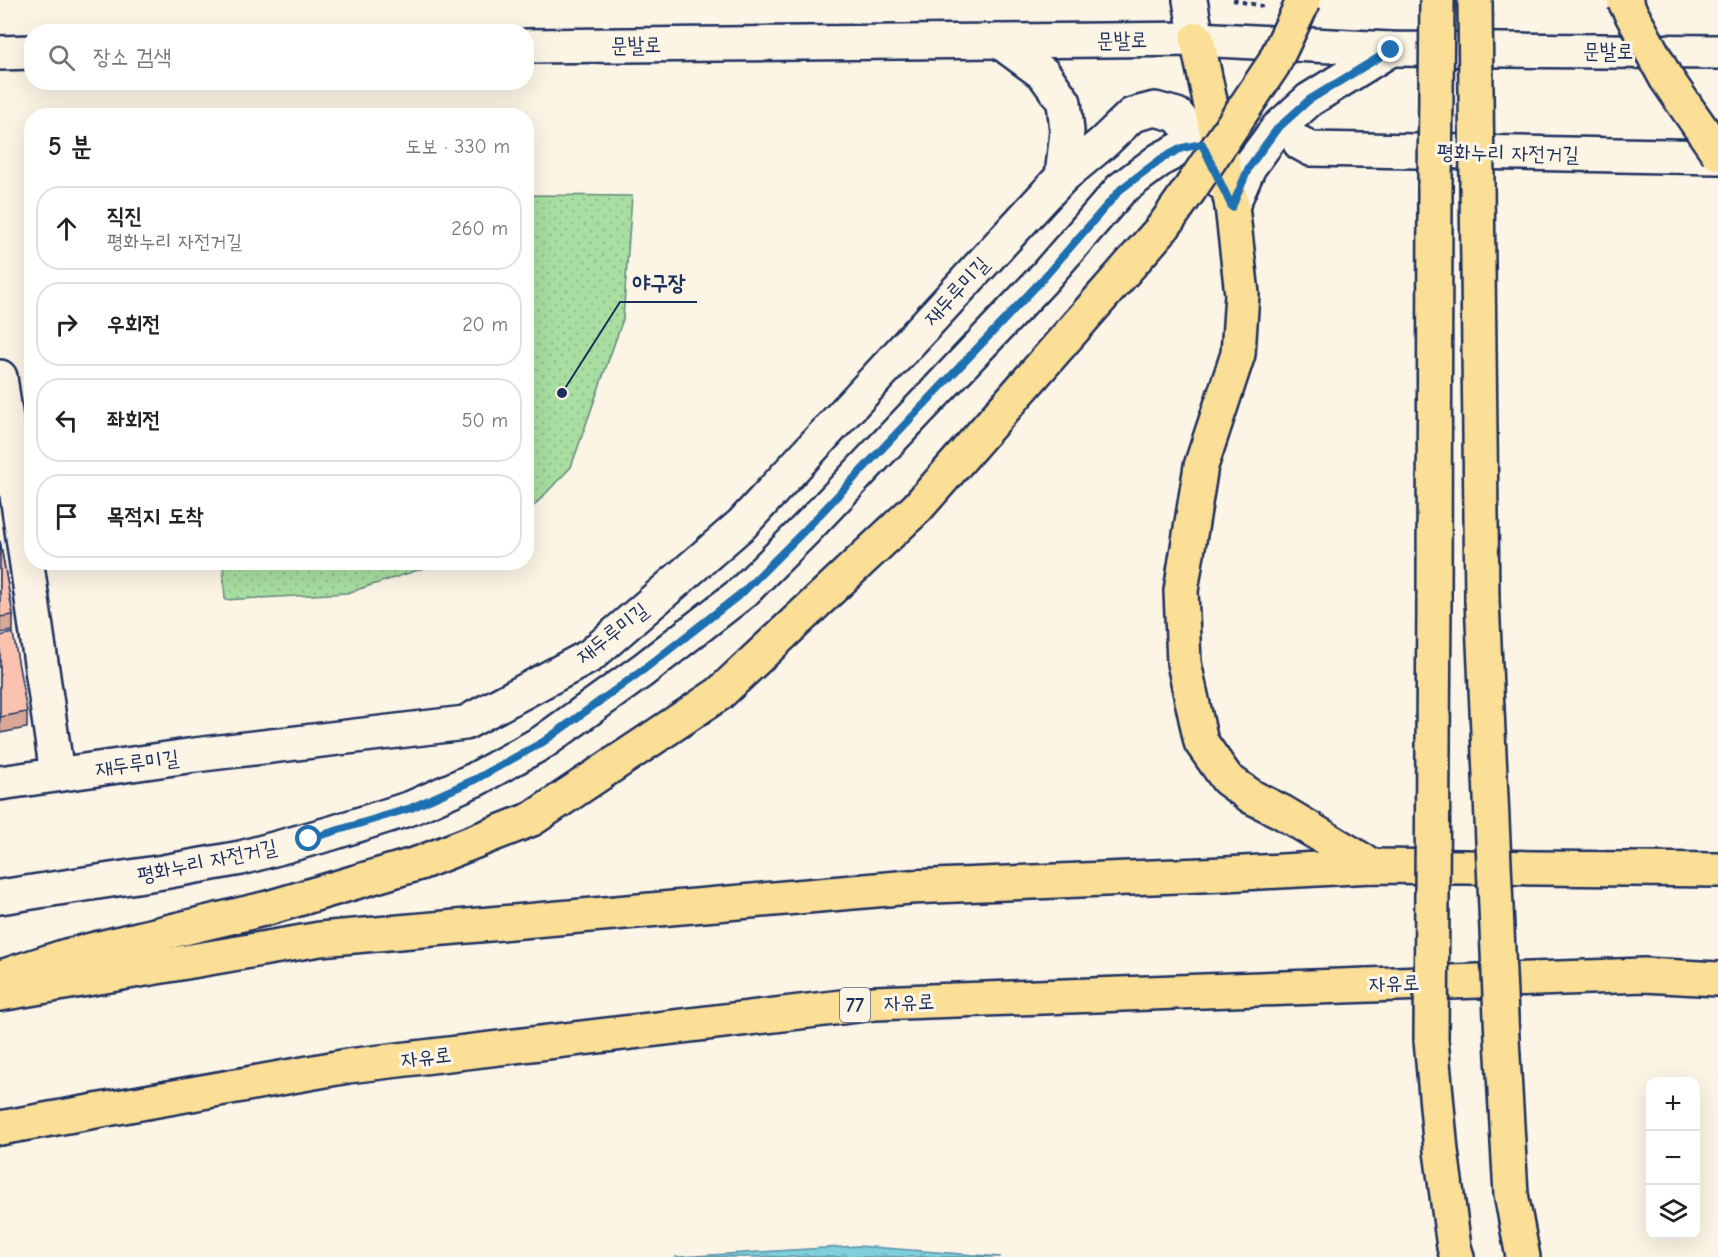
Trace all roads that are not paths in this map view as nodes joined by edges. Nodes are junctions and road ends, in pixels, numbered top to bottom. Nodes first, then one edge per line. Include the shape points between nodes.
1 (1190, 0) edge
2 (1304, 0) edge
3 (1437, 0) edge
4 (1475, 0) edge
5 (1624, 0) edge
6 (1197, 39) junction
7 (999, 41) junction
8 (534, 46) edge
9 (1391, 50) junction
10 (24, 52) edge
11 (1718, 52) edge
12 (0, 53) edge
13 (1300, 143) dead end
14 (1202, 144) junction
15 (1718, 155) edge
16 (1062, 177) junction
17 (1232, 207) junction
18 (0, 376) edge
19 (24, 544) edge
20 (28, 570) edge
21 (57, 774) junction
22 (0, 783) edge
23 (1372, 866) junction
24 (1718, 870) edge
25 (0, 897) edge
26 (1644, 975) junction
27 (0, 977) edge
28 (1718, 979) edge
29 (1718, 986) edge
30 (0, 994) edge
31 (0, 1128) edge
32 (1457, 1257) edge
33 (1523, 1257) edge

1 - 6 street
2 - 27 highway, bridge via 1273,65 1164,226 917,508 719,694 532,819 420,863 268,908 66,956
3 - 32 highway, bridge via 1431,1040 1441,1151
4 - 33 highway, bridge via 1482,600 1511,1194
5 - 15 highway, bridge via 1666,78
6 - 7 street, 문발로
6 - 9 street, 문발로
6 - 17 highway
7 - 8 street, 문발로
7 - 16 street via 1044,74 1064,102 1067,131
9 - 11 street, 문발로
9 - 17 street via 1309,100 1277,129 1249,167
10 - 12 street
13 - 15 street, 평화누리 자전거길 via 1311,149
14 - 16 street, 재두루미길 via 1177,115 1155,109 1132,115
14 - 17 street, 재두루미길
14 - 25 street, 평화누리 자전거길 via 1182,148 1161,159 1121,189 1033,289 743,592 543,742 476,779 411,808 332,833 241,858
16 - 21 street, 재두루미길 via 742,524 590,656 465,723
17 - 23 highway via 1242,294 1238,354 1201,466 1181,591 1184,663 1201,742 1227,779
18 - 19 street
20 - 21 street
21 - 22 street, 재두루미길
23 - 24 highway
23 - 30 highway via 910,887 320,939
26 - 28 highway, 자유로 / 77
26 - 29 highway
26 - 31 highway, 자유로 / 77 via 875,1003 348,1066

